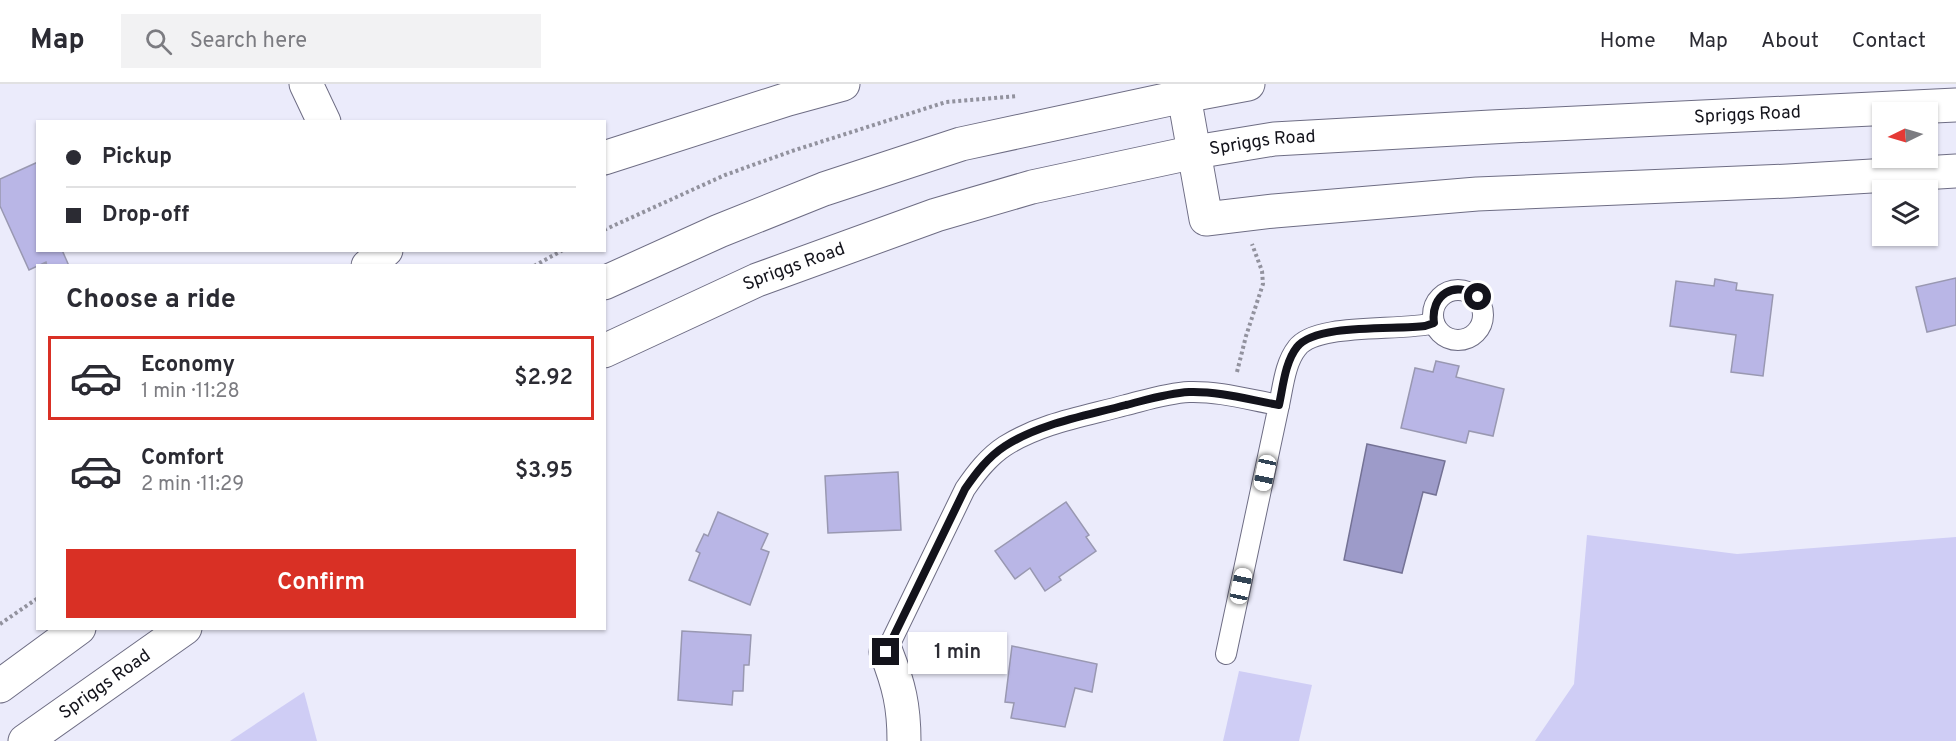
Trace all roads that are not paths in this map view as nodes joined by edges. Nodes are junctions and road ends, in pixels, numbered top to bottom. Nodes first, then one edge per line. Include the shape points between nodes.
1 (306, 84) edge
2 (843, 84) edge
3 (1248, 84) edge
4 (1180, 88) edge
5 (1956, 105) edge
6 (323, 120) edge
7 (1195, 152) junction
8 (606, 157) edge
9 (1956, 171) edge
10 (384, 252) edge
11 (370, 264) edge
12 (606, 282) edge
13 (1434, 323) dead end
14 (606, 350) edge
15 (1279, 405) junction
16 (76, 630) edge
17 (182, 630) edge
18 (886, 652) joint
19 (1226, 654) dead end
20 (0, 686) edge
21 (25, 741) edge
22 (903, 741) edge

1 - 6 main road
2 - 8 main road
3 - 4 main road
4 - 7 main road
4 - 12 main road via 961,144 824,189
5 - 7 main road, Spriggs Road via 1274,139
7 - 9 main road via 1206,219 1477,194
7 - 14 main road, Spriggs Road via 1032,187 925,218 757,280
10 - 11 main road
13 - 15 lane via 1335,332 1304,341 1290,361
15 - 18 lane via 1212,393 1165,395 1066,421 1004,447 965,489
15 - 19 lane
16 - 20 main road
17 - 21 main road, Spriggs Road
18 - 22 main road via 904,715

